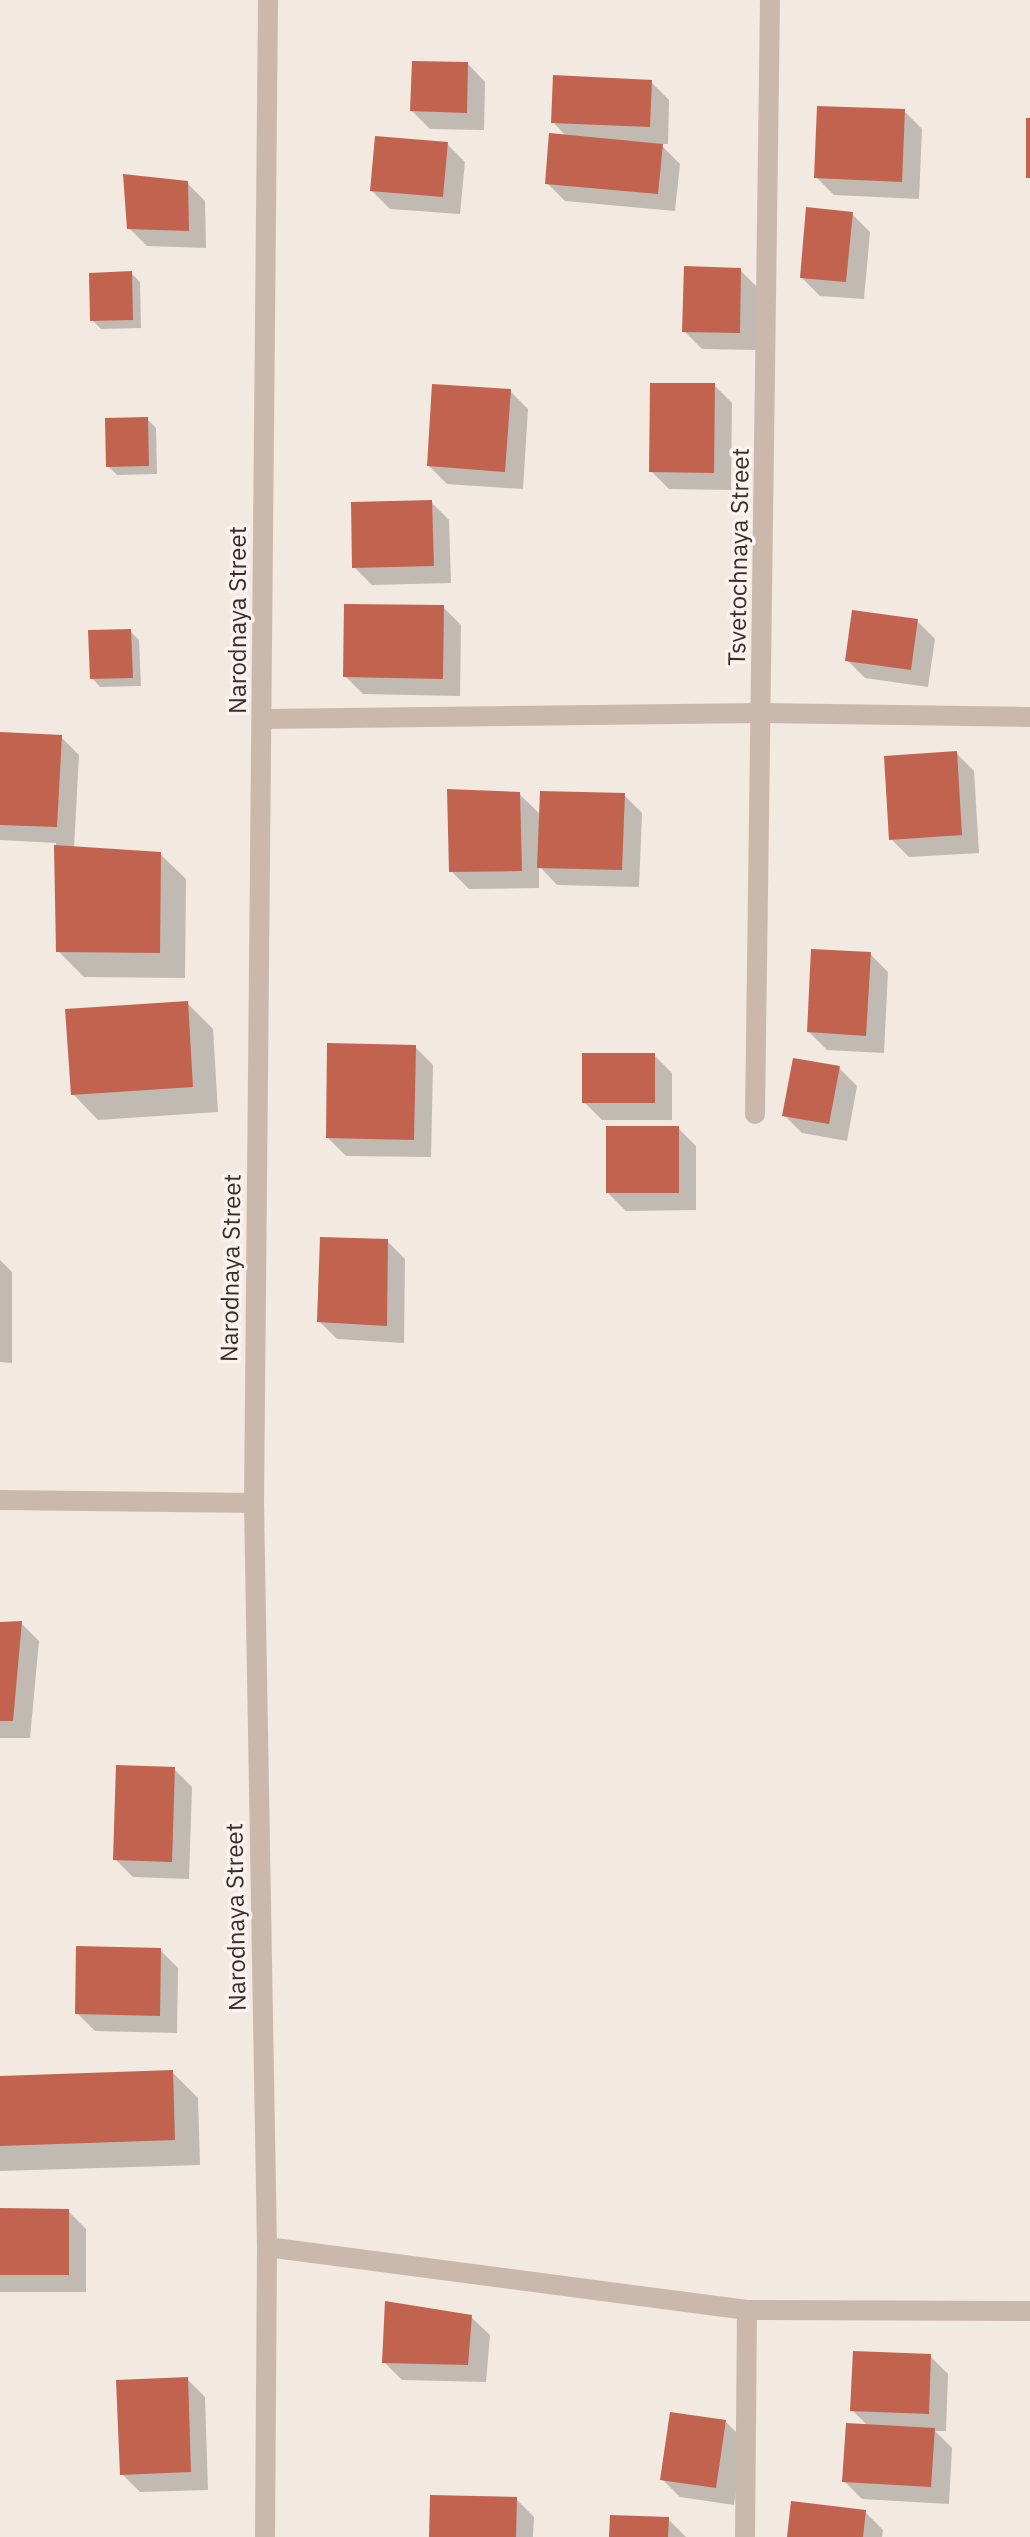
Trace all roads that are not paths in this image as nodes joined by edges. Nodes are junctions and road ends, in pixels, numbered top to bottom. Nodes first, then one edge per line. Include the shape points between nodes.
1 (268, 0) edge
2 (770, 0) edge
3 (762, 713) junction
4 (1030, 717) edge
5 (263, 719) junction
6 (755, 1114) dead end
7 (0, 1500) edge
8 (254, 1503) junction
9 (267, 2247) junction
10 (747, 2310) junction
11 (1030, 2311) edge
12 (265, 2537) edge
13 (745, 2537) edge

1 - 5 street, Narodnaya Street
2 - 3 street, Tsvetochnaya Street
3 - 4 street
3 - 5 street
3 - 6 street, Tsvetochnaya Street
5 - 8 street, Narodnaya Street
7 - 8 street
8 - 9 street, Narodnaya Street
9 - 10 street
9 - 12 street, Narodnaya Street
10 - 11 street
10 - 13 street

